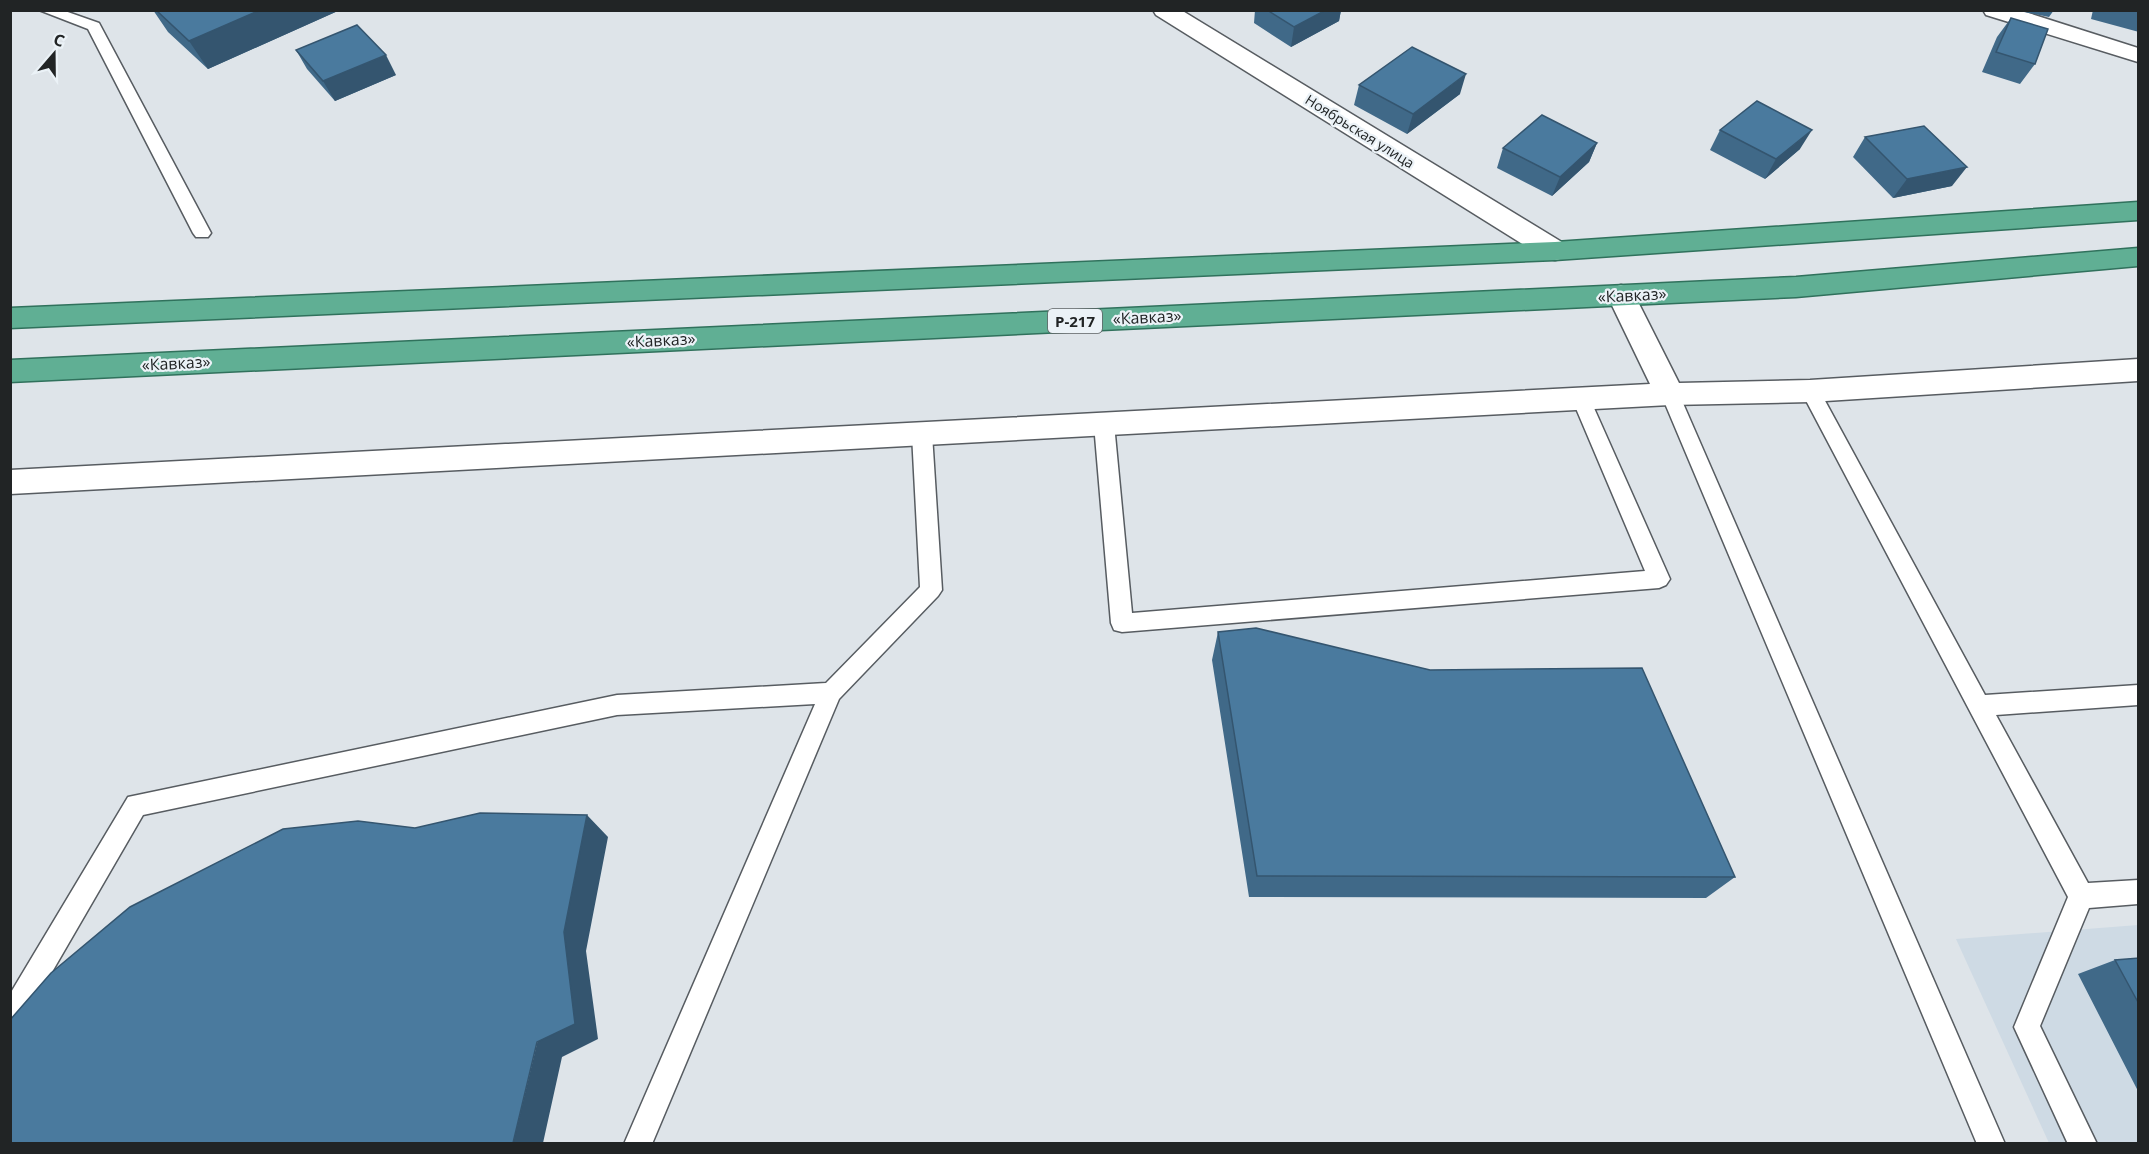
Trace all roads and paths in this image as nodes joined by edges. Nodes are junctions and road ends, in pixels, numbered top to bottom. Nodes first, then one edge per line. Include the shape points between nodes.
1 (46, 10) edge
2 (1164, 10) edge
3 (1994, 10) edge
4 (2139, 55) edge
5 (2139, 211) edge
6 (202, 233) dead end
7 (1555, 252) junction
8 (2139, 257) edge
9 (1621, 295) junction
10 (10, 318) edge
11 (10, 370) edge
12 (2139, 370) edge
13 (1810, 391) junction
14 (1670, 394) junction
15 (1581, 399) junction
16 (1104, 424) junction
17 (922, 434) junction
18 (10, 482) edge
19 (831, 693) junction
20 (2139, 695) edge
21 (1979, 706) junction
22 (2139, 892) edge
23 (2081, 896) junction
24 (10, 1020) edge
25 (638, 1143) edge
26 (1991, 1143) edge
27 (2083, 1143) edge

1 - 6 lane via 94,26
2 - 7 street, Ноябрьская улица
3 - 4 street
5 - 7 highway
7 - 10 highway
8 - 9 highway, «Кавказ» / Р-217 via 1796,287
9 - 11 highway, «Кавказ» / Р-217
9 - 14 street
12 - 13 street
13 - 14 street
13 - 21 lane
14 - 15 street
14 - 26 lane
15 - 16 street
15 - 16 lane via 1659,579 1122,623
16 - 17 street
17 - 18 street
17 - 19 lane via 931,590
19 - 24 lane via 617,705 136,805
19 - 25 lane
20 - 21 lane
21 - 23 lane
22 - 23 lane
23 - 27 lane via 2027,1027

